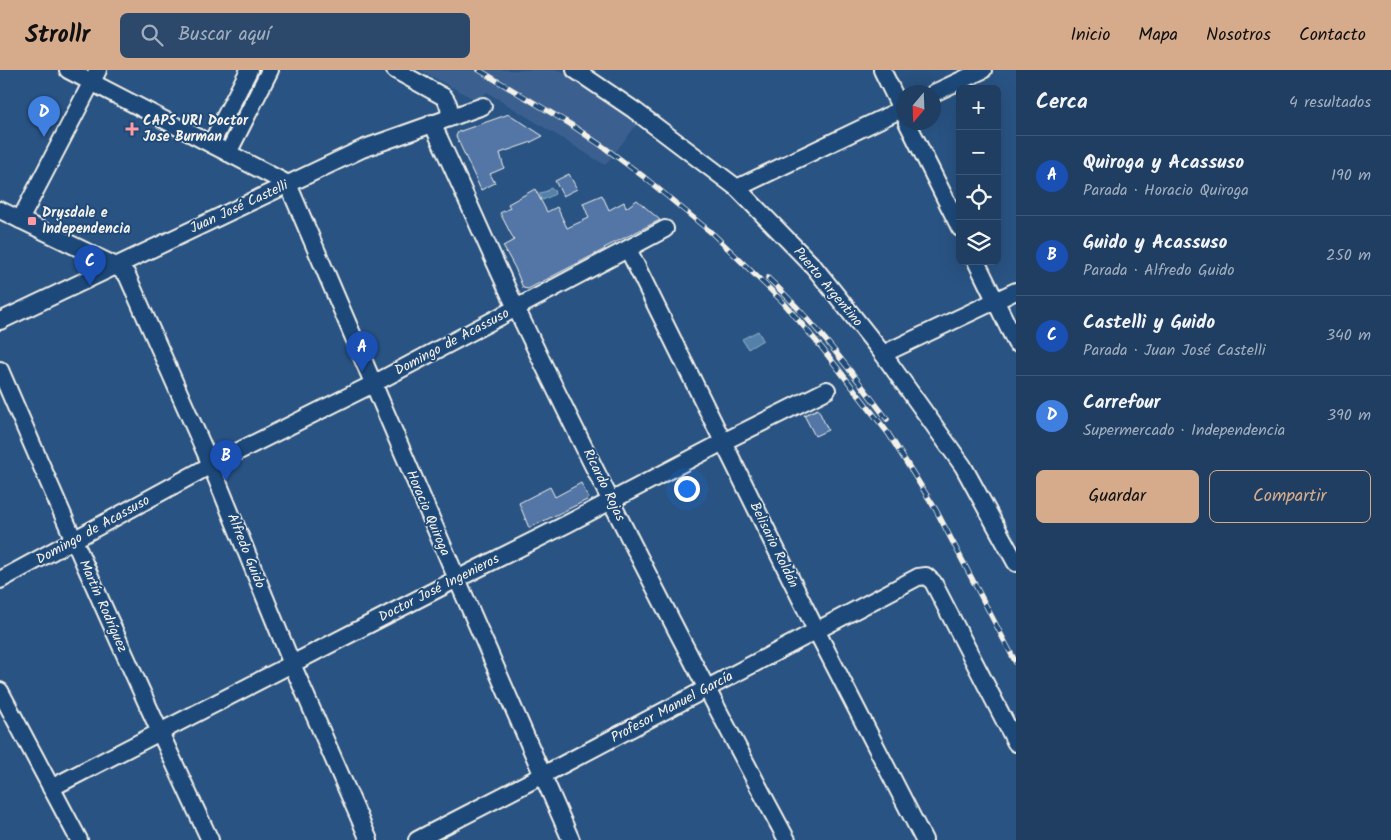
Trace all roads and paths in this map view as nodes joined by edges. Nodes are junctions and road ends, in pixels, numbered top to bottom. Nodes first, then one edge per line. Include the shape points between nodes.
1 (68, 70) edge
2 (249, 70) edge
3 (270, 70) edge
4 (395, 70) edge
5 (576, 70) edge
6 (882, 70) edge
7 (982, 70) edge
8 (94, 76) edge
9 (941, 90) edge
10 (896, 97) edge
11 (483, 106) dead end
12 (449, 117) junction
13 (896, 117) edge
14 (432, 123) junction
15 (912, 130) edge
16 (211, 144) junction
17 (228, 153) junction
18 (288, 184) junction
19 (737, 188) junction
20 (0, 210) edge
21 (20, 220) junction
22 (956, 220) edge
23 (665, 229) dead end
24 (628, 248) junction
25 (978, 265) edge
26 (116, 266) junction
27 (1016, 291) edge
28 (996, 300) junction
29 (517, 308) junction
30 (0, 322) edge
31 (1016, 343) edge
32 (884, 354) junction
33 (0, 370) edge
34 (373, 384) junction
35 (827, 390) dead end
36 (723, 442) junction
37 (211, 465) junction
38 (611, 500) junction
39 (1009, 534) edge
40 (73, 541) junction
41 (1016, 563) edge
42 (457, 578) junction
43 (0, 580) edge
44 (816, 630) junction
45 (292, 664) junction
46 (706, 690) junction
47 (0, 691) edge
48 (8, 725) edge
49 (159, 732) junction
50 (1016, 743) edge
51 (543, 775) junction
52 (51, 788) junction
53 (79, 840) edge
54 (210, 840) edge
55 (369, 840) edge
56 (417, 840) edge
57 (571, 840) edge
58 (788, 840) edge
59 (924, 840) edge

1 - 8 street
2 - 16 street
3 - 17 street
4 - 12 street via 444,96 449,104
5 - 19 street, Puerto Argentino
6 - 10 street
7 - 9 street
8 - 16 street
8 - 21 street
11 - 12 street, Juan José Castelli
12 - 14 street, Juan José Castelli
13 - 19 street
14 - 18 street, Juan José Castelli via 362,149
14 - 29 street, Ricardo Rojas
15 - 22 street
16 - 17 street
17 - 18 street
18 - 26 street, Juan José Castelli
18 - 34 street, Horacio Quiroga
19 - 32 street, Puerto Argentino via 814,267
20 - 21 street
21 - 26 street
23 - 24 street, Domingo de Acassuso
24 - 29 street, Domingo de Acassuso
24 - 36 street, Belisario Roldán
25 - 28 street
26 - 30 street, Juan José Castelli
26 - 37 street, Alfredo Guido via 127,275
27 - 28 street
28 - 31 street
28 - 32 street
29 - 34 street, Domingo de Acassuso
29 - 38 street, Ricardo Rojas
32 - 39 street, Puerto Argentino
33 - 40 street, Martín Rodríguez
34 - 37 street, Domingo de Acassuso
34 - 42 street, Horacio Quiroga
35 - 36 street, Doctor José Ingenieros
36 - 38 street, Doctor José Ingenieros
36 - 44 street, Belisario Roldán
37 - 40 street, Domingo de Acassuso
37 - 45 street, Alfredo Guido
38 - 42 street, Doctor José Ingenieros
38 - 46 street, Ricardo Rojas
39 - 41 street, Puerto Argentino
40 - 43 street, Domingo de Acassuso
40 - 49 street, Martín Rodríguez
42 - 45 street, Doctor José Ingenieros
42 - 51 street, Horacio Quiroga
44 - 46 street, Profesor Manuel García
44 - 50 street, Profesor Manuel García via 918,577 926,576 933,582
44 - 59 street, Belisario Roldán
45 - 49 street, Doctor José Ingenieros
45 - 55 street, Alfredo Guido
46 - 51 street, Profesor Manuel García
46 - 58 street, Ricardo Rojas
47 - 48 street
48 - 52 street
49 - 52 street, Doctor José Ingenieros
49 - 54 street, Martín Rodríguez
51 - 56 street, Profesor Manuel García
51 - 57 street, Horacio Quiroga
52 - 53 street

